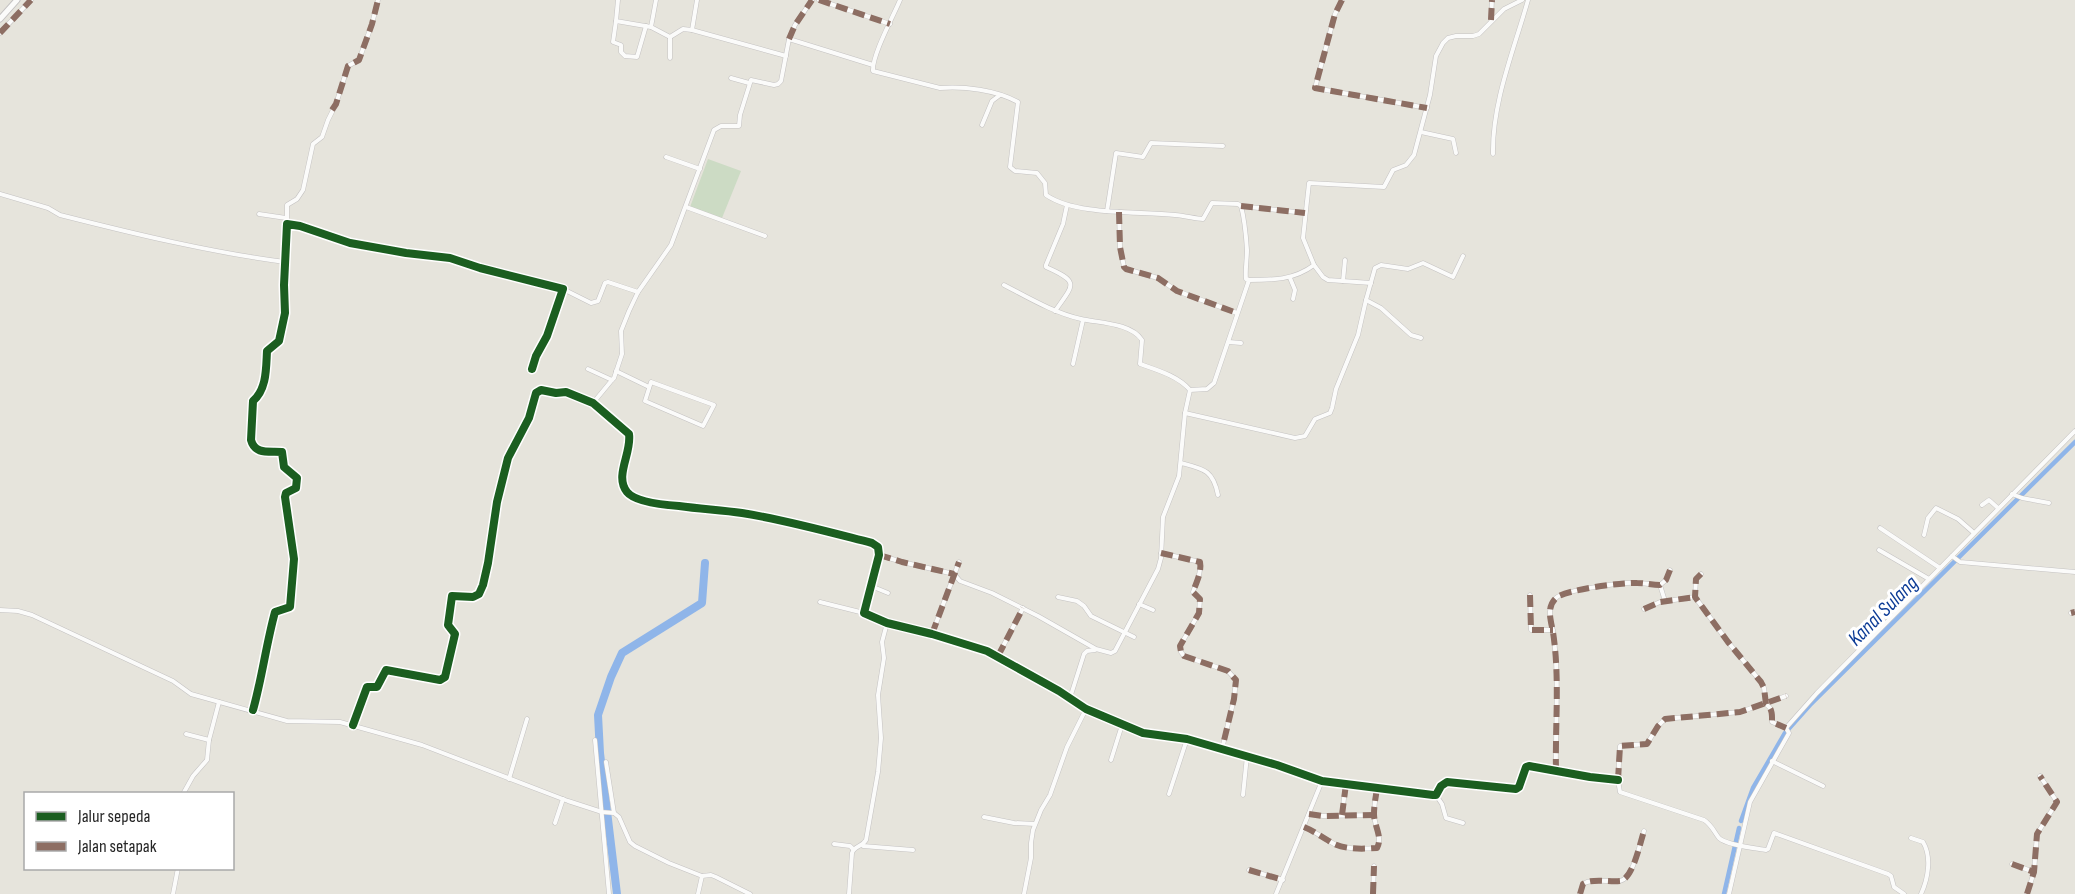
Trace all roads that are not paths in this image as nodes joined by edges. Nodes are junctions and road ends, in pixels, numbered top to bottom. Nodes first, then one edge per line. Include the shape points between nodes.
1 (17, 0) edge
2 (31, 0) edge
3 (378, 0) edge
4 (618, 0) edge
5 (656, 0) edge
6 (697, 0) edge
7 (812, 0) edge
8 (819, 0) edge
9 (900, 0) edge
10 (1342, 0) edge
11 (1492, 0) edge
12 (1522, 0) edge
13 (1528, 0) edge
14 (0, 19) edge
15 (1491, 20) junction
16 (616, 21) junction
17 (890, 24) junction
18 (649, 27) junction
19 (692, 30) junction
20 (0, 33) edge
21 (670, 37) junction
22 (789, 39) junction
23 (786, 56) junction
24 (670, 58) dead end
25 (873, 64) junction
26 (731, 78) dead end
27 (749, 82) junction
28 (1001, 95) junction
29 (1427, 108) junction
30 (982, 125) dead end
31 (1420, 132) junction
32 (1223, 146) dead end
33 (1456, 153) dead end
34 (1493, 154) dead end
35 (666, 157) dead end
36 (700, 169) junction
37 (0, 194) edge
38 (1067, 205) junction
39 (1241, 206) junction
40 (686, 207) junction
41 (1107, 211) junction
42 (1119, 212) junction
43 (1305, 213) junction
44 (259, 214) dead end
45 (286, 218) junction
46 (287, 224) junction
47 (765, 236) dead end
48 (1463, 256) dead end
49 (1345, 260) dead end
50 (285, 262) junction
51 (1314, 265) junction
52 (1290, 278) junction
53 (1249, 280) junction
54 (1343, 281) junction
55 (1371, 283) junction
56 (1005, 285) dead end
57 (563, 289) junction
58 (638, 292) junction
59 (1293, 299) dead end
60 (1366, 300) junction
61 (1055, 311) junction
62 (1237, 313) junction
63 (1083, 320) junction
64 (1421, 338) dead end
65 (1228, 342) junction
66 (1241, 343) dead end
67 (1073, 364) dead end
68 (532, 369) dead end
69 (588, 369) dead end
70 (616, 371) junction
71 (612, 380) junction
72 (649, 387) junction
73 (1190, 390) junction
74 (593, 403) junction
75 (1185, 412) junction
76 (2075, 431) edge
77 (1181, 463) junction
78 (1218, 495) dead end
79 (2014, 495) junction
80 (2049, 503) dead end
81 (1982, 505) dead end
82 (1998, 508) junction
83 (1880, 528) dead end
84 (1974, 533) junction
85 (1924, 535) dead end
86 (1879, 550) dead end
87 (1161, 553) junction
88 (879, 555) junction
89 (1952, 556) junction
90 (959, 562) dead end
91 (1940, 568) junction
92 (1670, 570) dead end
93 (2075, 572) edge
94 (954, 574) junction
95 (1701, 574) dead end
96 (1929, 579) junction
97 (1660, 585) junction
98 (871, 586) junction
99 (888, 593) dead end
100 (1530, 595) dead end
101 (1058, 597) dead end
102 (1695, 597) junction
103 (1665, 601) junction
104 (820, 602) dead end
105 (1139, 604) junction
106 (1023, 608) junction
107 (1644, 609) dead end
108 (0, 610) edge
109 (1153, 610) dead end
110 (864, 613) junction
111 (887, 623) junction
112 (1553, 630) junction
113 (1125, 632) junction
114 (932, 634) junction
115 (1134, 637) dead end
116 (1096, 649) junction
117 (998, 656) junction
118 (1786, 696) dead end
119 (1070, 698) junction
120 (219, 702) junction
121 (1766, 704) junction
122 (1086, 709) junction
123 (253, 710) junction
124 (527, 719) dead end
125 (353, 725) junction
126 (1122, 725) junction
127 (1787, 729) junction
128 (186, 734) dead end
129 (1187, 739) junction
130 (209, 740) junction
131 (595, 740) dead end
132 (1222, 749) junction
133 (1247, 756) junction
134 (1111, 760) dead end
135 (1772, 761) junction
136 (606, 762) dead end
137 (1556, 771) junction
138 (2040, 776) dead end
139 (509, 779) junction
140 (1618, 780) junction
141 (1322, 781) junction
142 (1823, 786) dead end
143 (1345, 787) junction
144 (1377, 788) junction
145 (184, 792) edge
146 (1169, 794) dead end
147 (1243, 795) dead end
148 (1436, 795) junction
149 (563, 799) junction
150 (604, 812) junction
151 (613, 813) junction
152 (1309, 814) junction
153 (1342, 815) junction
154 (1374, 815) junction
155 (984, 817) dead end
156 (555, 823) dead end
157 (1035, 824) junction
158 (1463, 824) dead end
159 (1304, 827) junction
160 (1644, 831) dead end
161 (1911, 838) dead end
162 (834, 844) dead end
163 (1738, 845) junction
164 (862, 846) junction
165 (854, 849) junction
166 (913, 850) dead end
167 (2012, 864) dead end
168 (1374, 866) dead end
169 (178, 870) edge
170 (1249, 870) dead end
171 (2034, 872) junction
172 (702, 876) junction
173 (1283, 880) junction
174 (172, 894) edge
175 (609, 894) edge
176 (698, 894) edge
177 (750, 894) edge
178 (849, 894) edge
179 (1024, 894) edge
180 (1276, 894) edge
181 (1373, 894) edge
182 (1580, 894) edge
183 (1729, 894) edge
184 (1904, 894) edge
185 (1921, 894) edge
186 (2027, 894) edge

1 - 14 street
2 - 20 street
3 - 45 street via 358,60 348,66 322,137 313,144 303,190 287,205
4 - 16 street
5 - 18 street
6 - 19 street
7 - 22 street
8 - 17 street
9 - 17 street
10 - 29 street via 1315,88
11 - 15 street
12 - 15 street
13 - 34 street via 1497,111
15 - 29 street via 1479,34 1448,38 1443,44 1436,56
16 - 18 street
16 - 18 street via 613,42 621,45 625,56 637,57
17 - 25 street
18 - 21 street
19 - 21 street via 683,29
19 - 23 street
21 - 24 street
22 - 23 street
22 - 25 street
23 - 27 street via 778,84
25 - 28 street via 875,72 940,88
26 - 27 street
27 - 36 street via 739,126 714,130
28 - 30 street via 992,101
28 - 38 street via 1018,103 1010,167 1037,173 1045,183 1046,195
29 - 31 street
31 - 33 street via 1453,139
31 - 43 street via 1411,161 1393,170 1384,187 1309,182
32 - 41 street via 1151,143 1143,157 1116,153
35 - 36 street
36 - 40 street
37 - 50 street via 60,215 164,242
38 - 41 street
38 - 61 street via 1064,224 1046,265 1070,279 1071,284
39 - 42 street via 1212,203 1203,219
39 - 43 street
39 - 53 street via 1245,275
40 - 47 street
40 - 58 street via 671,244
41 - 42 street
42 - 62 street via 1120,247 1126,269 1158,278 1178,291
43 - 51 street via 1303,238
44 - 45 street
45 - 46 street
46 - 50 street
46 - 57 street via 350,243 450,258
48 - 55 street via 1453,277 1423,263 1408,269 1377,266
49 - 54 street
50 - 123 street via 282,331 279,341 267,351 260,396 254,401 251,440 262,452 282,452 284,467 297,478 296,488 285,497 294,566 290,608 276,612 270,628
51 - 52 street
51 - 54 street via 1328,280
52 - 53 street
52 - 59 street via 1295,290
53 - 62 street
54 - 55 street
55 - 60 street
56 - 61 street
57 - 58 street via 591,303 596,303 608,282
57 - 68 street
58 - 70 street via 621,331 622,354
60 - 64 street
60 - 75 street via 1358,335 1330,413 1315,419 1305,436 1295,438
61 - 63 street
62 - 65 street
63 - 67 street
63 - 73 street via 1109,322 1137,335 1142,340 1140,364
65 - 66 street
65 - 73 street via 1214,383 1207,389
69 - 71 street
70 - 71 street
70 - 72 street
71 - 74 street
72 - 72 street via 651,382 714,405 703,426 645,401
73 - 75 street
74 - 88 street via 629,435 622,476 628,494 638,499 744,513 821,530 872,543 878,547
74 - 125 street via 566,392 538,390 529,418 508,458 480,592 472,597 452,596 448,625 454,634 445,677 440,680 386,670 376,687 367,687
75 - 77 street
76 - 79 street
77 - 78 street via 1202,468 1211,475
77 - 87 street via 1163,517
79 - 80 street
79 - 82 street
81 - 82 street via 1989,500
82 - 84 street
83 - 91 street
84 - 85 street via 1959,519 1936,508 1928,518
84 - 89 street
86 - 96 street
87 - 105 street via 1158,569
87 - 132 street via 1200,562 1193,592 1200,598 1199,613 1180,652 1228,671 1236,680
88 - 94 street
88 - 98 street
89 - 91 street
89 - 93 street via 1960,562
90 - 94 street
91 - 96 street
92 - 97 street
94 - 106 street via 960,581
94 - 114 street
95 - 102 street via 1696,579
96 - 127 street
97 - 103 street
97 - 112 street via 1625,584 1559,595 1550,607
98 - 99 street
98 - 110 street
100 - 112 street via 1532,630
101 - 113 street via 1077,601 1091,616
102 - 103 street
102 - 121 street via 1761,682
103 - 107 street
104 - 110 street
105 - 109 street
105 - 113 street
106 - 116 street
106 - 117 street
108 - 120 street via 32,615 173,681 191,694
110 - 111 street
111 - 114 street
111 - 164 street via 878,696 878,772
112 - 137 street
113 - 115 street
113 - 116 street via 1115,651
114 - 117 street
116 - 119 street via 1084,654
117 - 119 street
118 - 121 street
119 - 122 street
120 - 123 street
120 - 130 street
121 - 127 street via 1770,706 1772,722
121 - 140 street via 1740,712 1665,719 1647,744 1620,746
122 - 126 street
122 - 157 street
123 - 125 street via 287,721
124 - 139 street
125 - 139 street via 422,745
126 - 129 street via 1143,733
126 - 134 street
127 - 135 street via 1788,736
128 - 130 street
129 - 132 street
129 - 146 street
130 - 145 street via 207,760
131 - 150 street
132 - 133 street
133 - 141 street
133 - 147 street
135 - 142 street
135 - 163 street via 1750,802
136 - 151 street
137 - 140 street
137 - 148 street via 1528,766 1519,787 1514,789 1445,782
138 - 171 street via 2057,802 2037,834
139 - 149 street
140 - 163 street via 1621,792 1704,820 1720,839
141 - 143 street
141 - 152 street
143 - 144 street
143 - 153 street
144 - 148 street
144 - 154 street
148 - 158 street via 1446,818
149 - 150 street
149 - 156 street
150 - 151 street
150 - 175 street
151 - 172 street via 635,846
152 - 153 street
152 - 159 street
153 - 154 street
154 - 159 street via 1379,837 1377,849 1329,842
155 - 157 street
157 - 179 street
159 - 173 street
160 - 182 street via 1627,878 1587,882
161 - 185 street via 1923,842 1928,852 1927,878
162 - 165 street
163 - 183 street
163 - 184 street via 1767,850 1774,833 1887,873 1895,888
164 - 165 street
164 - 166 street
165 - 178 street
167 - 171 street
168 - 181 street
169 - 174 street
170 - 173 street
171 - 186 street
172 - 176 street
172 - 177 street via 711,875
173 - 180 street

